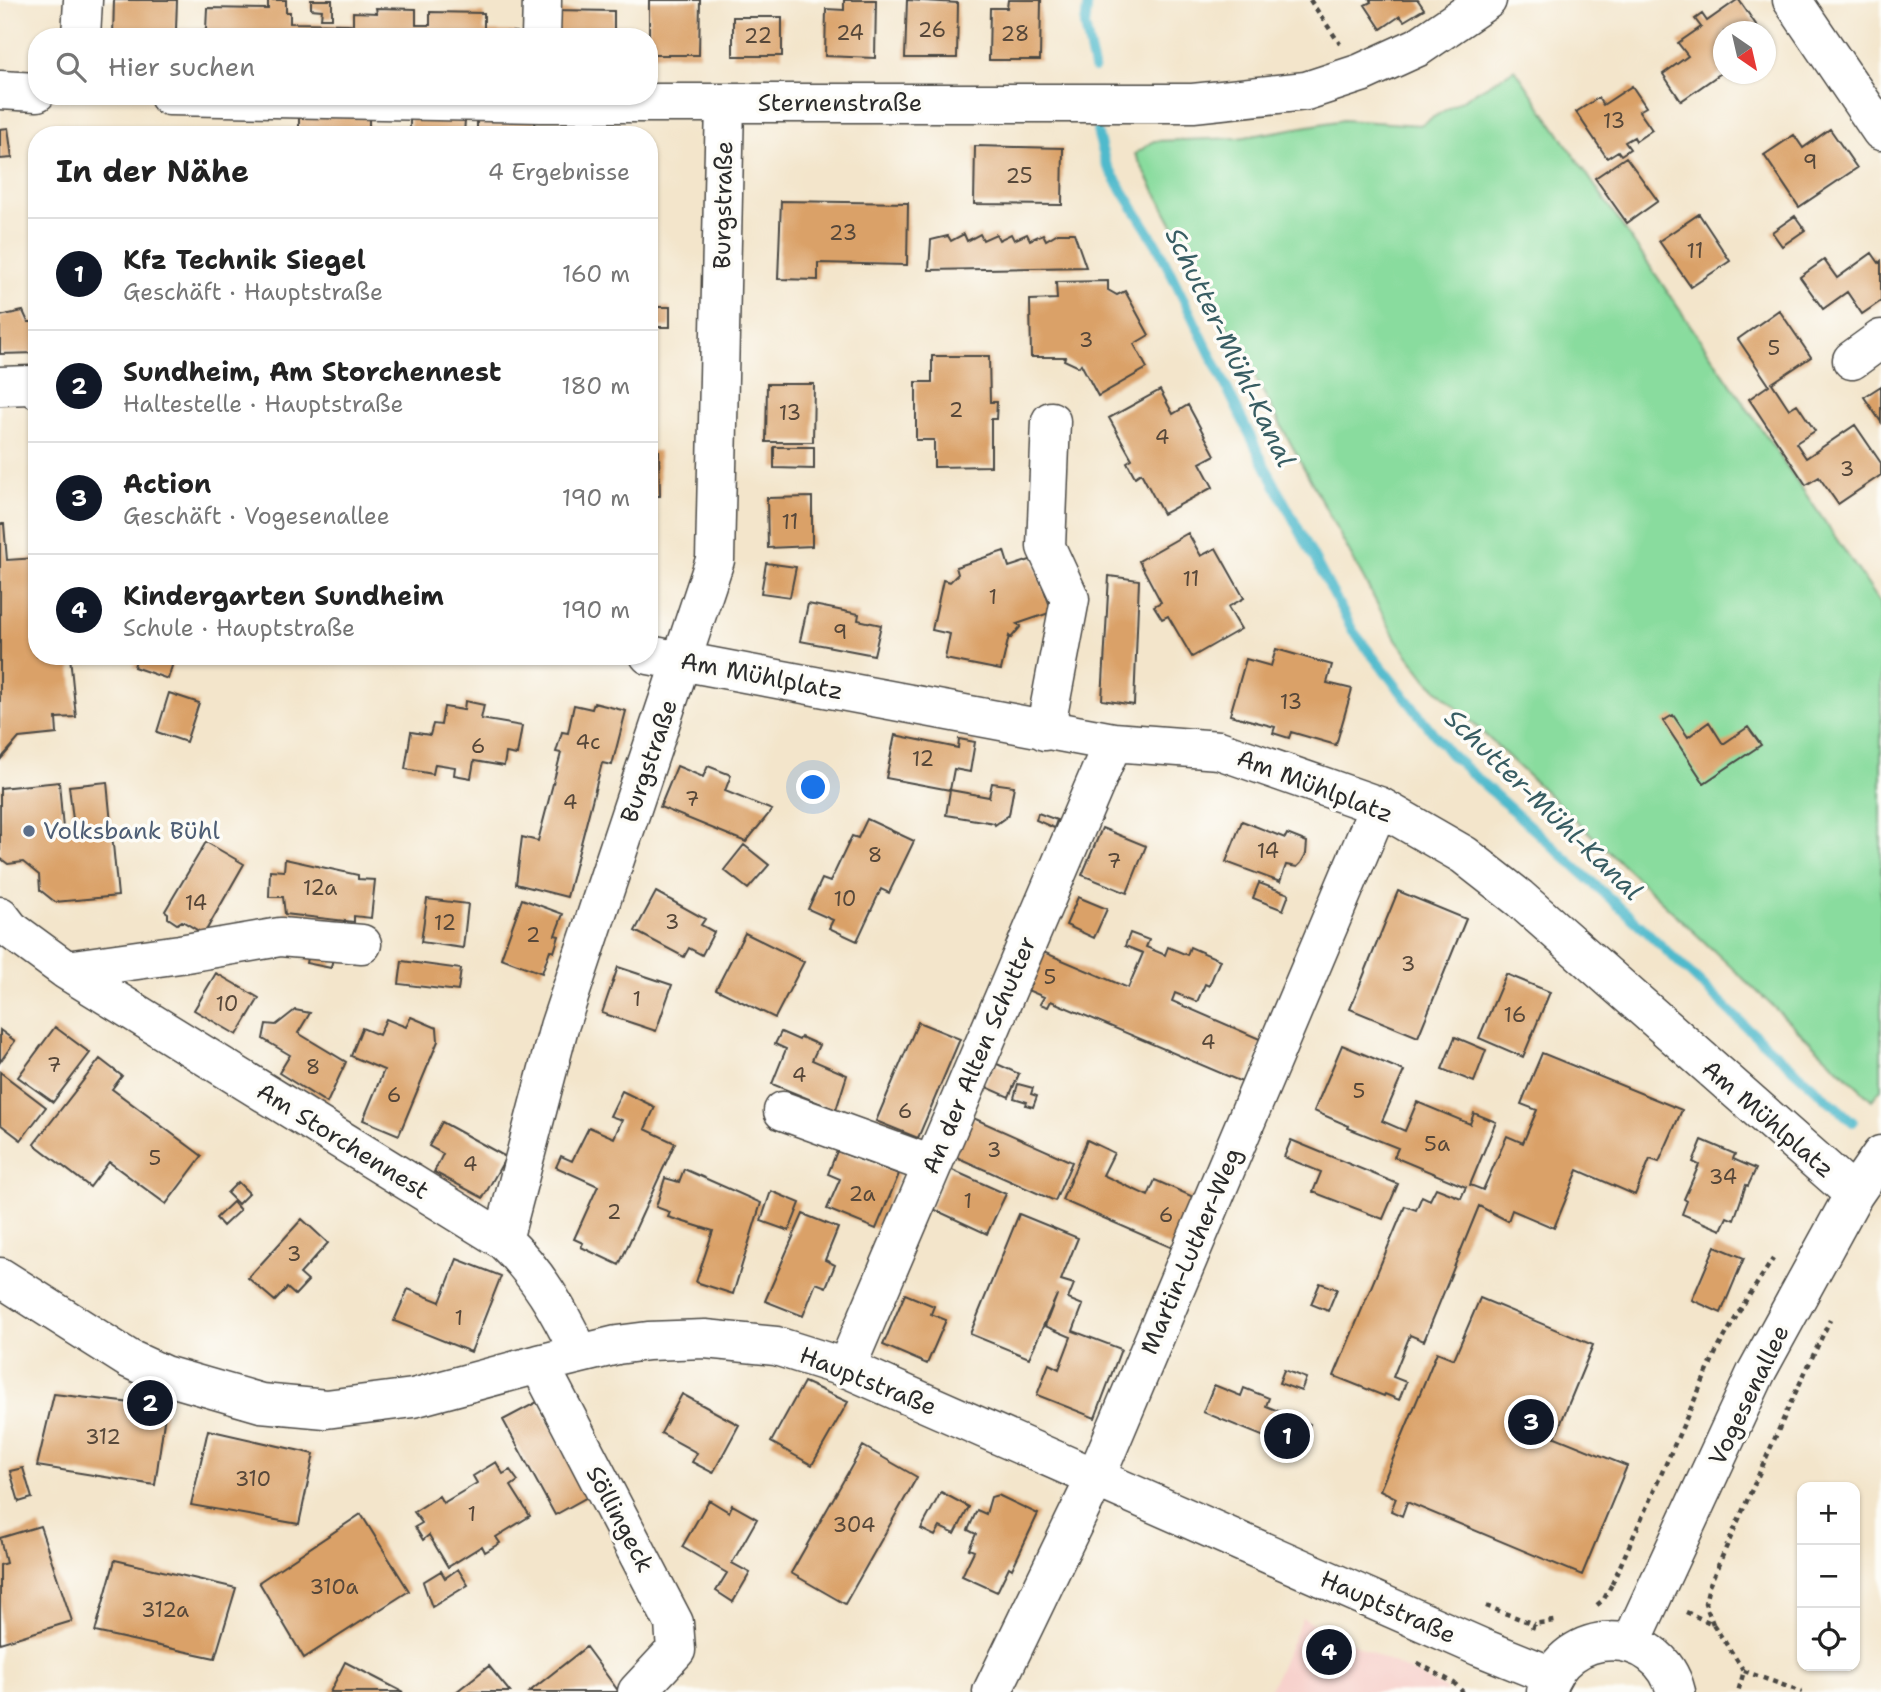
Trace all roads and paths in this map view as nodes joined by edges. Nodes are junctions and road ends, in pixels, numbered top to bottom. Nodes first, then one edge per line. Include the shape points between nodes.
1 (83, 0) edge
2 (542, 0) edge
3 (1310, 0) edge
4 (1487, 0) edge
5 (1792, 0) edge
6 (81, 28) edge
7 (541, 28) edge
8 (1361, 73) junction
9 (0, 90) edge
10 (28, 92) edge
11 (658, 102) edge
12 (725, 103) junction
13 (1881, 131) edge
14 (28, 385) edge
15 (0, 386) edge
16 (1051, 421) dead end
17 (666, 658) edge
18 (1045, 731) junction
19 (1113, 743) junction
20 (1379, 806) junction
21 (0, 916) edge
22 (362, 944) dead end
23 (66, 970) junction
24 (783, 1111) dead end
25 (1881, 1155) edge
26 (932, 1165) junction
27 (1854, 1194) junction
28 (503, 1240) junction
29 (0, 1277) edge
30 (1833, 1315) dead end
31 (580, 1354) junction
32 (539, 1364) junction
33 (846, 1368) junction
34 (1095, 1479) junction
35 (1713, 1624) dead end
36 (1631, 1643) junction
37 (1744, 1671) dead end
38 (647, 1683) edge
39 (1549, 1684) edge
40 (992, 1692) edge
41 (1676, 1692) edge
42 (1802, 1692) edge

1 - 6 street
2 - 7 street
3 - 8 path
4 - 8 street, Sternenstraße via 1418,47
5 - 13 street
8 - 12 street, Sternenstraße via 1306,91 1193,103
9 - 10 street
11 - 12 street, Sternenstraße
12 - 17 street, Burgstraße via 715,560
14 - 15 street
16 - 18 street via 1046,547 1070,599
17 - 18 street, Am Mühlplatz
17 - 28 street, Burgstraße via 559,1027
18 - 19 street, Am Mühlplatz
19 - 20 street, Am Mühlplatz via 1219,750
19 - 26 street, An der Alten Schutter
20 - 27 street, Am Mühlplatz via 1464,855 1519,898
20 - 34 street, Martin-Luther-Weg
21 - 23 street, Am Storchennest via 10,929
22 - 23 street via 280,937
23 - 28 street, Am Storchennest
24 - 26 street
25 - 27 street, Vogesenallee
26 - 33 street, An der Alten Schutter
27 - 36 street, Vogesenallee via 1756,1373
28 - 31 street, Am Storchennest via 553,1300
29 - 32 street, Hauptstraße via 129,1359 164,1375 261,1403 327,1409 413,1398
30 - 35 path via 1709,1586 1705,1603
31 - 32 street, Hauptstraße
31 - 33 street, Hauptstraße via 648,1341 705,1339 776,1346
32 - 38 street, Söllingeck via 674,1623 676,1650
33 - 34 street, Hauptstraße
34 - 39 street, Hauptstraße via 1492,1653
34 - 40 street, Martin-Luther-Weg
36 - 39 street via 1592,1643 1569,1656
36 - 41 street via 1661,1663
37 - 42 path

